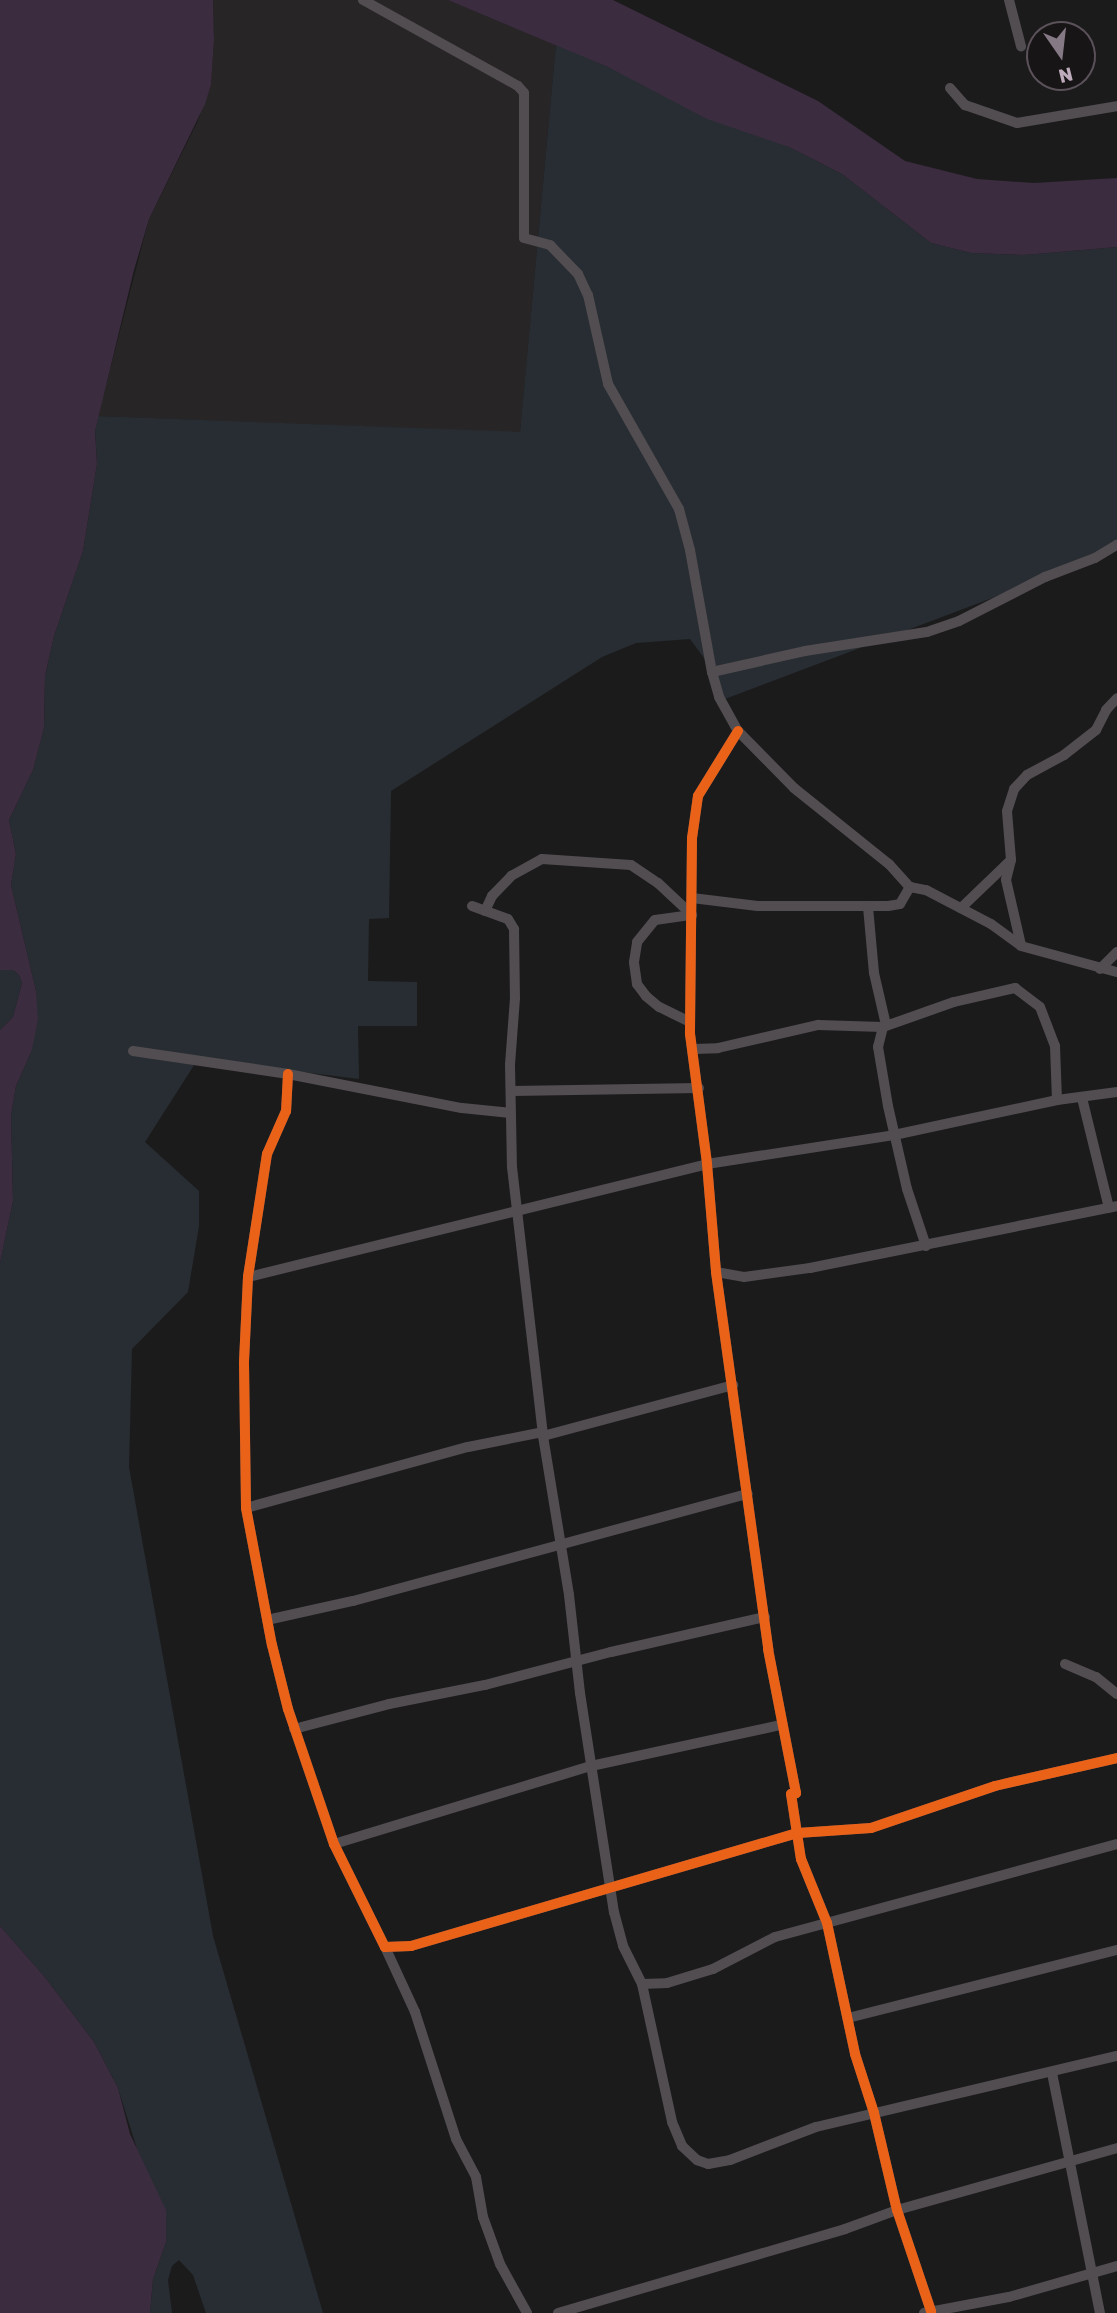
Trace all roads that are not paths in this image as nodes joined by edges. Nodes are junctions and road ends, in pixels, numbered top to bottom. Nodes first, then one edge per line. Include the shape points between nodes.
1 (363, 0) edge
2 (1009, 0) edge
3 (1021, 46) dead end
4 (950, 88) dead end
5 (1117, 106) edge
6 (1117, 545) edge
7 (712, 672) junction
8 (1117, 698) edge
9 (738, 731) junction
10 (1011, 860) junction
11 (910, 887) junction
12 (692, 898) junction
13 (472, 906) dead end
14 (868, 907) junction
15 (961, 908) junction
16 (485, 912) junction
17 (692, 915) junction
18 (1021, 946) junction
19 (1117, 952) edge
20 (1100, 970) junction
21 (1117, 972) edge
22 (690, 1022) junction
23 (884, 1026) junction
24 (694, 1049) junction
25 (133, 1051) dead end
26 (288, 1074) junction
27 (699, 1088) junction
28 (512, 1091) junction
29 (1117, 1092) edge
30 (1082, 1098) junction
31 (1057, 1100) junction
32 (511, 1113) junction
33 (894, 1135) junction
34 (707, 1164) junction
35 (1113, 1207) edge
36 (517, 1211) junction
37 (926, 1246) junction
38 (716, 1272) junction
39 (248, 1277) junction
40 (733, 1385) junction
41 (543, 1434) junction
42 (748, 1494) junction
43 (246, 1508) junction
44 (562, 1544) junction
45 (765, 1617) junction
46 (267, 1620) junction
47 (578, 1661) junction
48 (1065, 1664) dead end
49 (1117, 1694) edge
50 (780, 1726) junction
51 (294, 1729) junction
52 (1117, 1758) edge
53 (591, 1766) junction
54 (798, 1833) junction
55 (334, 1844) junction
56 (1117, 1844) edge
57 (610, 1885) junction
58 (827, 1923) junction
59 (384, 1947) junction
60 (1117, 1950) edge
61 (642, 1984) junction
62 (848, 2018) junction
63 (1117, 2056) edge
64 (1052, 2073) junction
65 (874, 2113) junction
66 (1117, 2148) edge
67 (1072, 2160) junction
68 (897, 2210) junction
69 (1117, 2266) edge
70 (1091, 2273) junction
71 (927, 2312) edge
72 (527, 2313) edge
73 (558, 2313) edge
74 (1100, 2313) edge

1 - 7 street via 524,93 524,238 551,244 578,274 588,295 608,384 679,509
2 - 3 street
4 - 5 street via 965,105 1017,123
6 - 7 street via 927,632 805,651
7 - 9 street via 719,697
8 - 10 street via 1096,730 1027,775 1014,789 1007,811
9 - 11 street via 794,788 890,864
9 - 12 street via 698,796 692,838
10 - 15 street
10 - 18 street via 1006,880
11 - 14 street via 900,904
11 - 15 street
12 - 14 street via 758,906
12 - 17 street
13 - 16 street
14 - 23 street
15 - 18 street
16 - 17 street via 492,896 511,876 542,859 631,865
16 - 28 street via 508,919 514,929
17 - 22 street
17 - 22 street via 655,920 637,942 634,962 637,984 646,996
18 - 20 street
19 - 20 street
20 - 21 street
22 - 24 street
23 - 24 street via 818,1026
23 - 31 street via 954,1002 1015,988 1040,1007 1055,1046
23 - 33 street via 880,1030 880,1062
24 - 27 street
25 - 26 street
26 - 32 street
26 - 39 street via 286,1111 267,1154
27 - 28 street
27 - 34 street
28 - 32 street
29 - 30 street
30 - 31 street
30 - 35 street
31 - 33 street
32 - 36 street
33 - 34 street
33 - 37 street
34 - 36 street
34 - 38 street
35 - 37 street
36 - 39 street
36 - 41 street
37 - 38 street via 744,1277
38 - 40 street
39 - 43 street
40 - 41 street
40 - 42 street
41 - 43 street via 467,1447
41 - 44 street
42 - 44 street
42 - 45 street
43 - 46 street
44 - 46 street
44 - 47 street
45 - 47 street
45 - 50 street
46 - 51 street
47 - 51 street
47 - 53 street
48 - 49 street via 1096,1677
50 - 53 street
50 - 54 street via 796,1793 792,1794
51 - 55 street
52 - 54 street via 995,1786 871,1828
53 - 55 street
53 - 57 street
54 - 57 street
54 - 58 street via 801,1859
55 - 59 street
56 - 58 street
57 - 59 street via 411,1946
57 - 61 street via 623,1946
58 - 61 street via 775,1937 713,1969 667,1983
58 - 62 street
59 - 72 street via 426,2043 456,2139 479,2185 483,2217 500,2264
60 - 62 street
61 - 65 street via 672,2122 682,2146 697,2160 708,2164 730,2160 816,2127
62 - 65 street
63 - 64 street
64 - 65 street
64 - 67 street
65 - 68 street
66 - 67 street
67 - 68 street
67 - 70 street
68 - 71 street
68 - 73 street
69 - 70 street
70 - 71 street via 1009,2297
70 - 74 street

